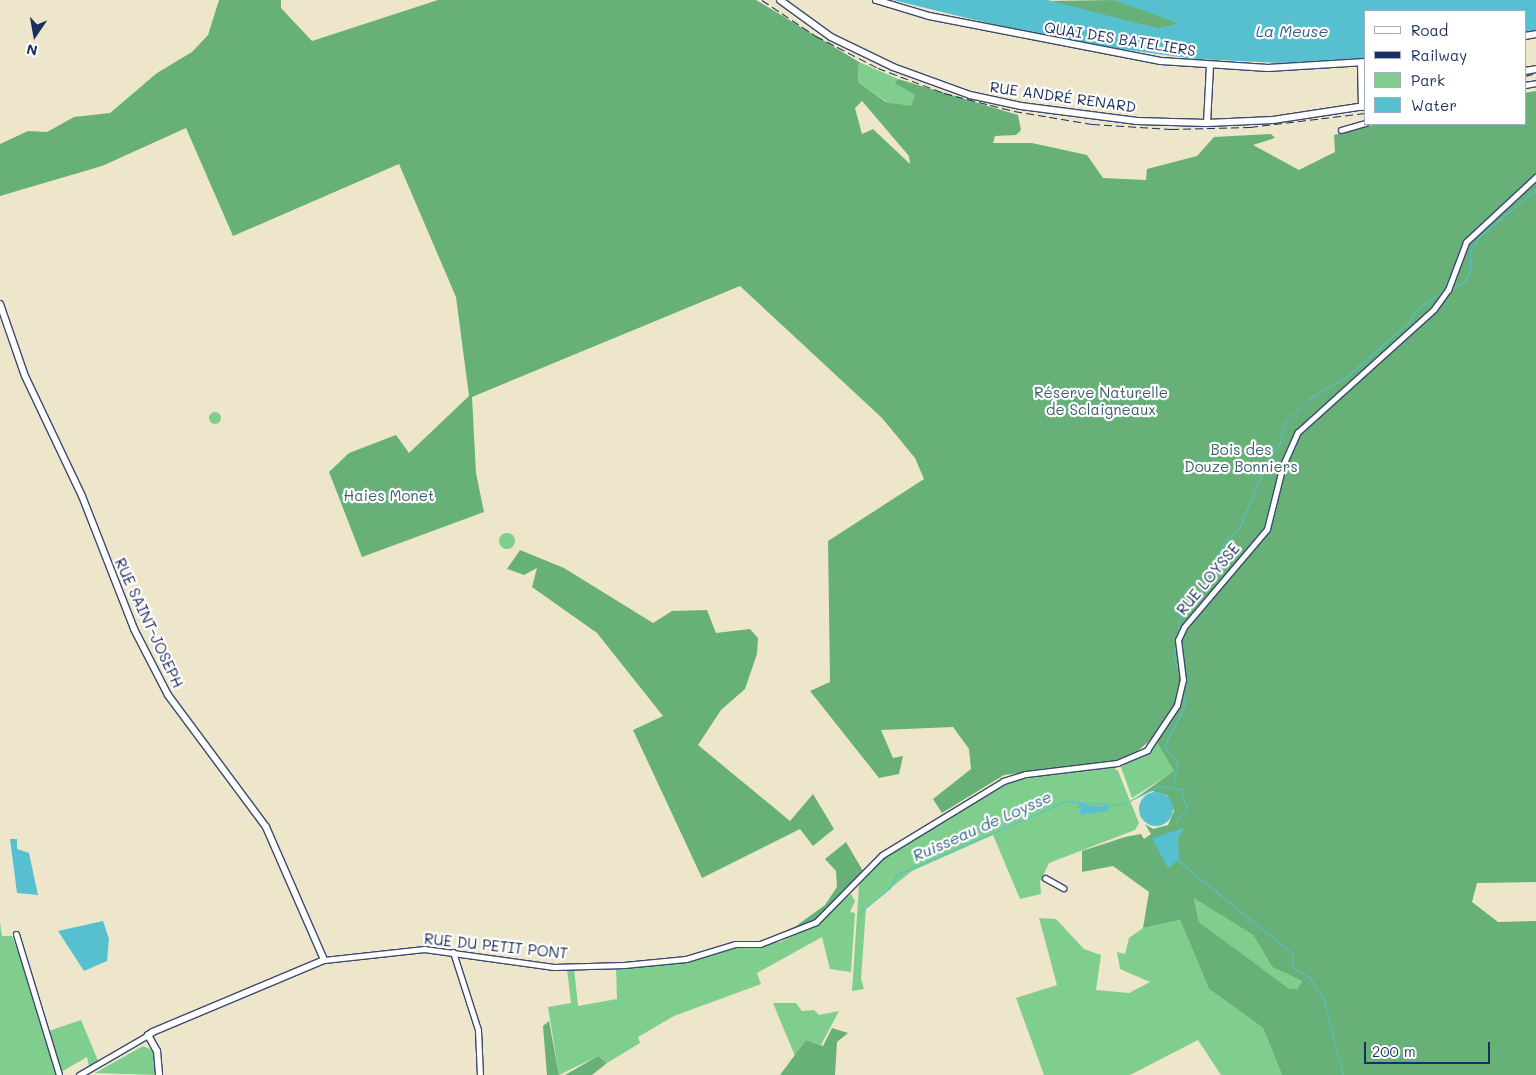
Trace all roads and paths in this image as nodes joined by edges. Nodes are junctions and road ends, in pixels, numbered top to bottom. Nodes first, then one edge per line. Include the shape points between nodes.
1 (780, 0) edge
2 (876, 0) edge
3 (1363, 63) edge
4 (1210, 66) junction
5 (1363, 107) edge
6 (1207, 122) junction
7 (1364, 123) edge
8 (1341, 130) dead end
9 (1536, 177) edge
10 (0, 304) edge
11 (864, 877) joint
12 (1045, 878) dead end
13 (1063, 888) dead end
14 (16, 934) dead end
15 (453, 952) junction
16 (324, 960) junction
17 (148, 1035) junction
18 (92, 1074) edge
19 (59, 1075) edge
20 (79, 1075) edge
21 (159, 1075) edge
22 (480, 1075) edge

1 - 6 street, RUE ANDRÉ RENARD via 802,19 862,53 970,95 1088,115
2 - 4 street, QUAI DES BATELIERS via 929,16 1070,45
3 - 4 street, QUAI DES BATELIERS via 1268,68
3 - 5 street
4 - 6 street
5 - 6 street, RUE ANDRÉ RENARD via 1274,120
7 - 8 street
9 - 11 street, RUE LOYSSE via 1466,242 1448,289 1381,360 1298,432 1285,459 1267,529 1182,632 1182,687 1177,705 1154,745 1117,763 1026,774 1003,782 882,855
10 - 16 street, RUE SAINT-JOSEPH via 25,376 82,496 134,630 168,695 266,827
11 - 15 street, RUE DU PETIT PONT via 803,928 760,944 734,944 686,958 554,967
12 - 13 street
14 - 19 street
15 - 16 street, RUE DU PETIT PONT via 415,950
15 - 22 street via 478,1030
16 - 17 street, RUE DU PETIT PONT via 167,1023
17 - 18 street
17 - 21 street via 157,1051
18 - 20 street

